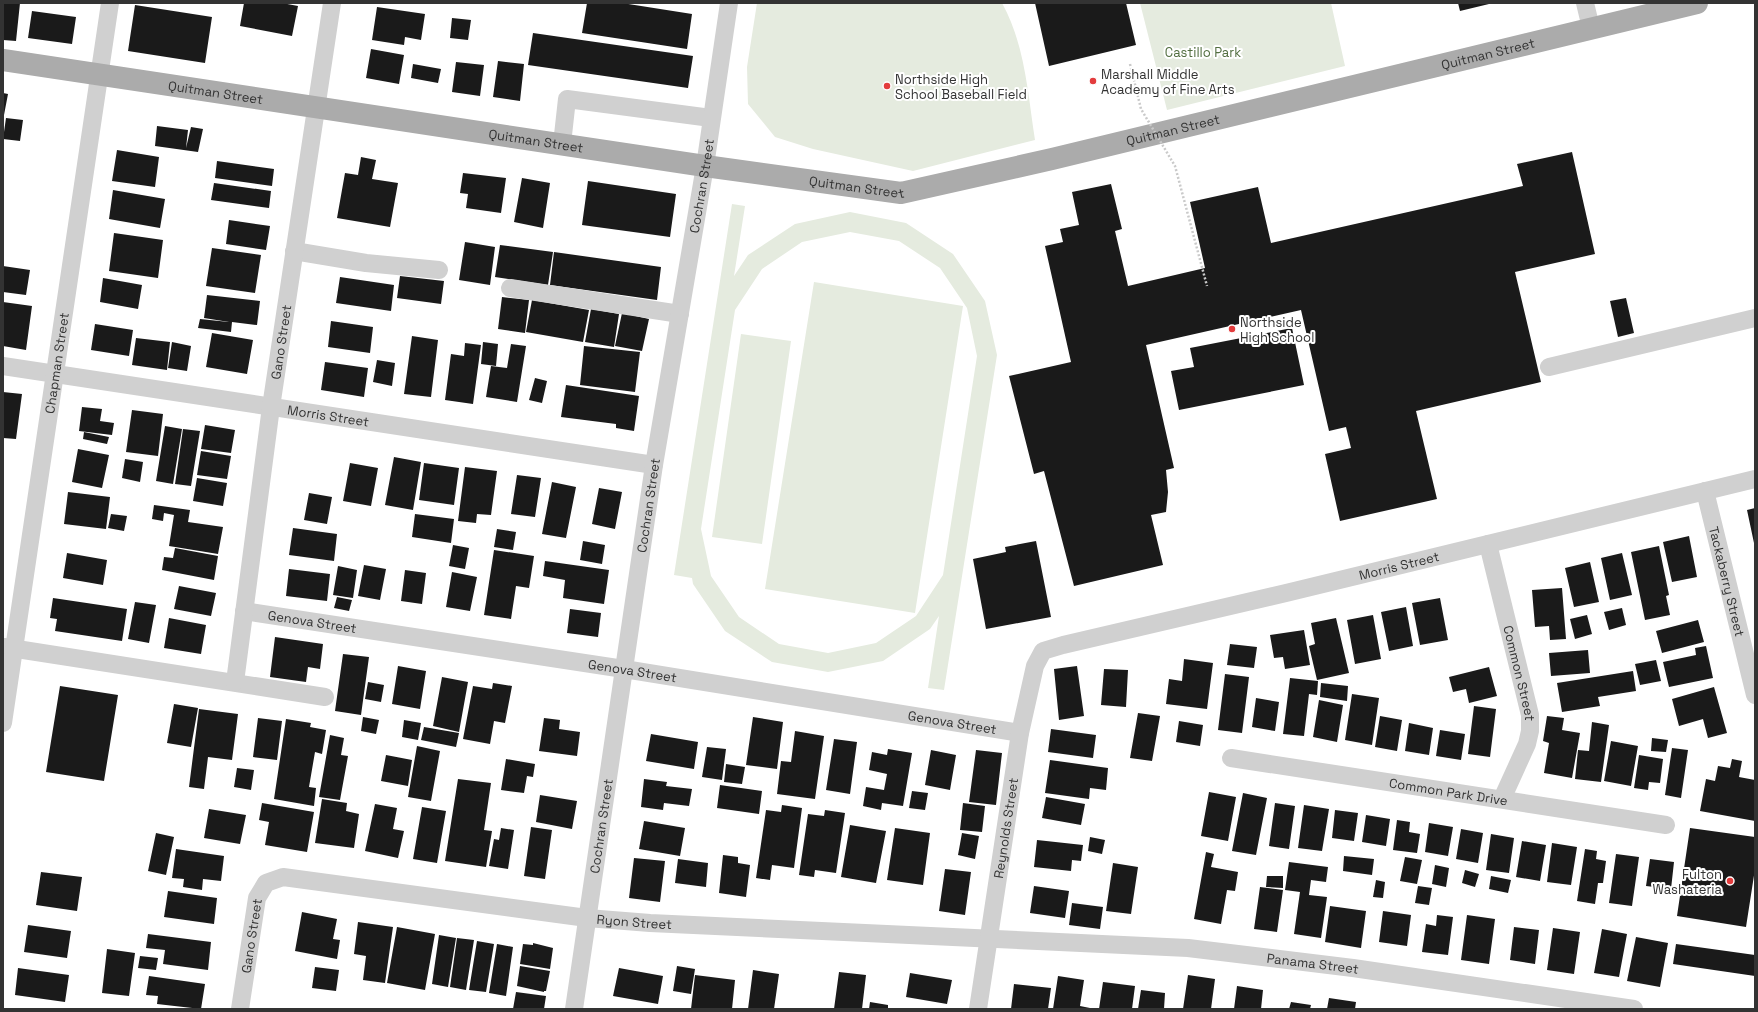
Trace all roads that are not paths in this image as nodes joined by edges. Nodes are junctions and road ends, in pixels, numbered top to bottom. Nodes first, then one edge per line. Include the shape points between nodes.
1 (110, 3) edge
2 (332, 3) edge
3 (729, 3) edge
4 (1585, 3) edge
5 (1697, 3) edge
6 (1591, 28) junction
7 (3, 60) edge
8 (99, 74) junction
9 (316, 107) junction
10 (711, 118) junction
11 (562, 144) junction
12 (705, 166) junction
13 (294, 251) junction
14 (439, 270) dead end
15 (510, 288) dead end
16 (680, 314) junction
17 (1755, 318) edge
18 (3, 366) edge
19 (1549, 367) dead end
20 (54, 373) junction
21 (271, 407) junction
22 (654, 465) junction
23 (1755, 479) edge
24 (1706, 492) junction
25 (1488, 544) junction
26 (244, 611) junction
27 (9, 648) edge
28 (1043, 651) joint
29 (624, 669) junction
30 (235, 682) junction
31 (1755, 695) edge
32 (325, 697) dead end
33 (3, 723) edge
34 (1020, 733) junction
35 (1231, 758) dead end
36 (1502, 799) junction
37 (1666, 825) dead end
38 (283, 877) joint
39 (587, 918) junction
40 (989, 938) junction
41 (240, 1009) edge
42 (574, 1009) edge
43 (978, 1009) edge
44 (1634, 1009) edge

1 - 8 street, Chapman Street
2 - 9 street, Gano Street
3 - 10 street, Cochran Street
4 - 6 street
5 - 6 main road, Quitman Street
6 - 12 main road, Quitman Street via 901,194
7 - 8 main road, Quitman Street
8 - 9 main road, Quitman Street
8 - 20 street, Chapman Street
9 - 11 main road, Quitman Street
9 - 13 street, Gano Street
10 - 11 street via 567,99
10 - 12 street, Cochran Street
11 - 12 main road, Quitman Street
12 - 16 street, Cochran Street
13 - 14 street via 366,263
13 - 21 street, Gano Street
15 - 16 street
16 - 22 street, Cochran Street
17 - 19 street
18 - 20 street, Morris Street
20 - 21 street, Morris Street
20 - 27 street, Chapman Street
21 - 22 street, Morris Street
21 - 26 street, Gano Street
22 - 29 street, Cochran Street
23 - 24 street, Morris Street
24 - 25 street, Morris Street
24 - 31 street, Tackaberry Street
25 - 28 street, Morris Street
25 - 36 street, Common Street via 1530,715 1527,744
26 - 29 street, Genova Street
26 - 30 street, Gano Street
27 - 30 street
27 - 33 street, Chapman Street
28 - 34 street, Reynolds Street via 1035,666
29 - 34 street, Genova Street
29 - 39 street, Cochran Street
30 - 32 street
34 - 40 street, Reynolds Street
35 - 36 street, Common Park Drive
36 - 37 street, Common Park Drive
38 - 39 street, Ryon Street
38 - 41 street, Gano Street via 266,883 257,898
39 - 40 street, Ryon Street
39 - 42 street, Cochran Street
40 - 43 street, Reynolds Street
40 - 44 street, Panama Street via 1188,948 1353,968

